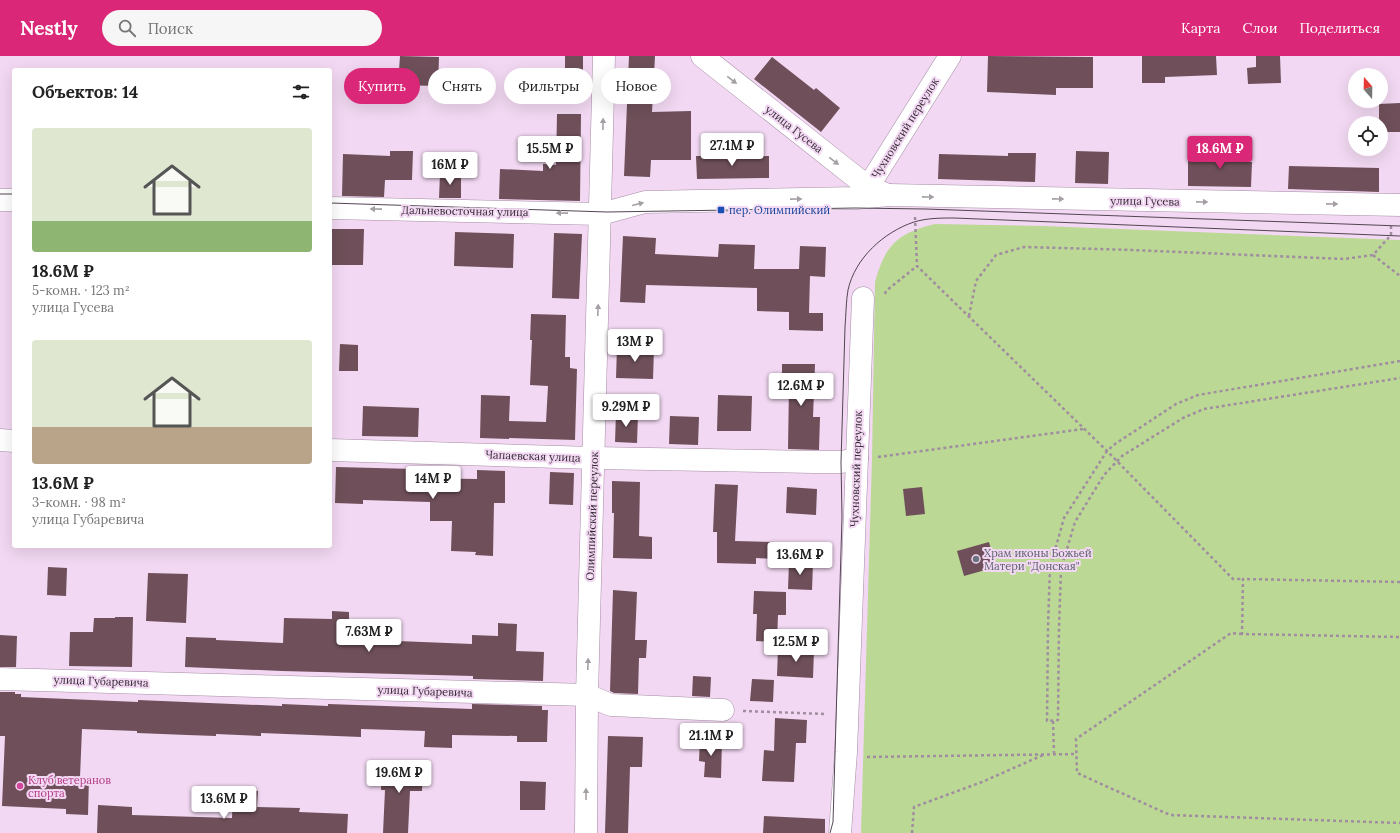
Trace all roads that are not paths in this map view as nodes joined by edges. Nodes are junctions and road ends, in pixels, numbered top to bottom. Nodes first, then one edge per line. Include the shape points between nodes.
1 (604, 56) edge
2 (702, 56) edge
3 (950, 56) edge
4 (862, 193) junction
5 (0, 200) edge
6 (12, 200) edge
7 (1396, 206) edge
8 (332, 208) edge
9 (601, 214) junction
10 (863, 298) dead end
11 (0, 440) edge
12 (12, 440) edge
13 (332, 450) edge
14 (594, 458) junction
15 (856, 460) junction
16 (0, 679) edge
17 (587, 695) junction
18 (722, 710) road end
19 (586, 833) edge
20 (840, 833) edge

9 -> 1 street, Олимпийский переулок
2 -> 4 street, улица Гусева
3 - 4 street, Чухновский переулок
4 -> 7 street, улица Гусева
9 -> 4 street, улица Гусева via 644,202
5 - 6 street
9 -> 8 street, Дальневосточная улица
14 -> 9 street, Олимпийский переулок
10 - 15 street, Чухновский переулок
11 - 12 street
13 - 14 street, Чапаевская улица
14 - 15 street, Чапаевская улица via 814,462
17 -> 14 street, Олимпийский переулок
15 - 20 street, Чухновский переулок via 846,752
16 - 17 street, улица Губаревича
17 - 18 street, улица Губаревича via 611,705
19 -> 17 street, Олимпийский переулок

